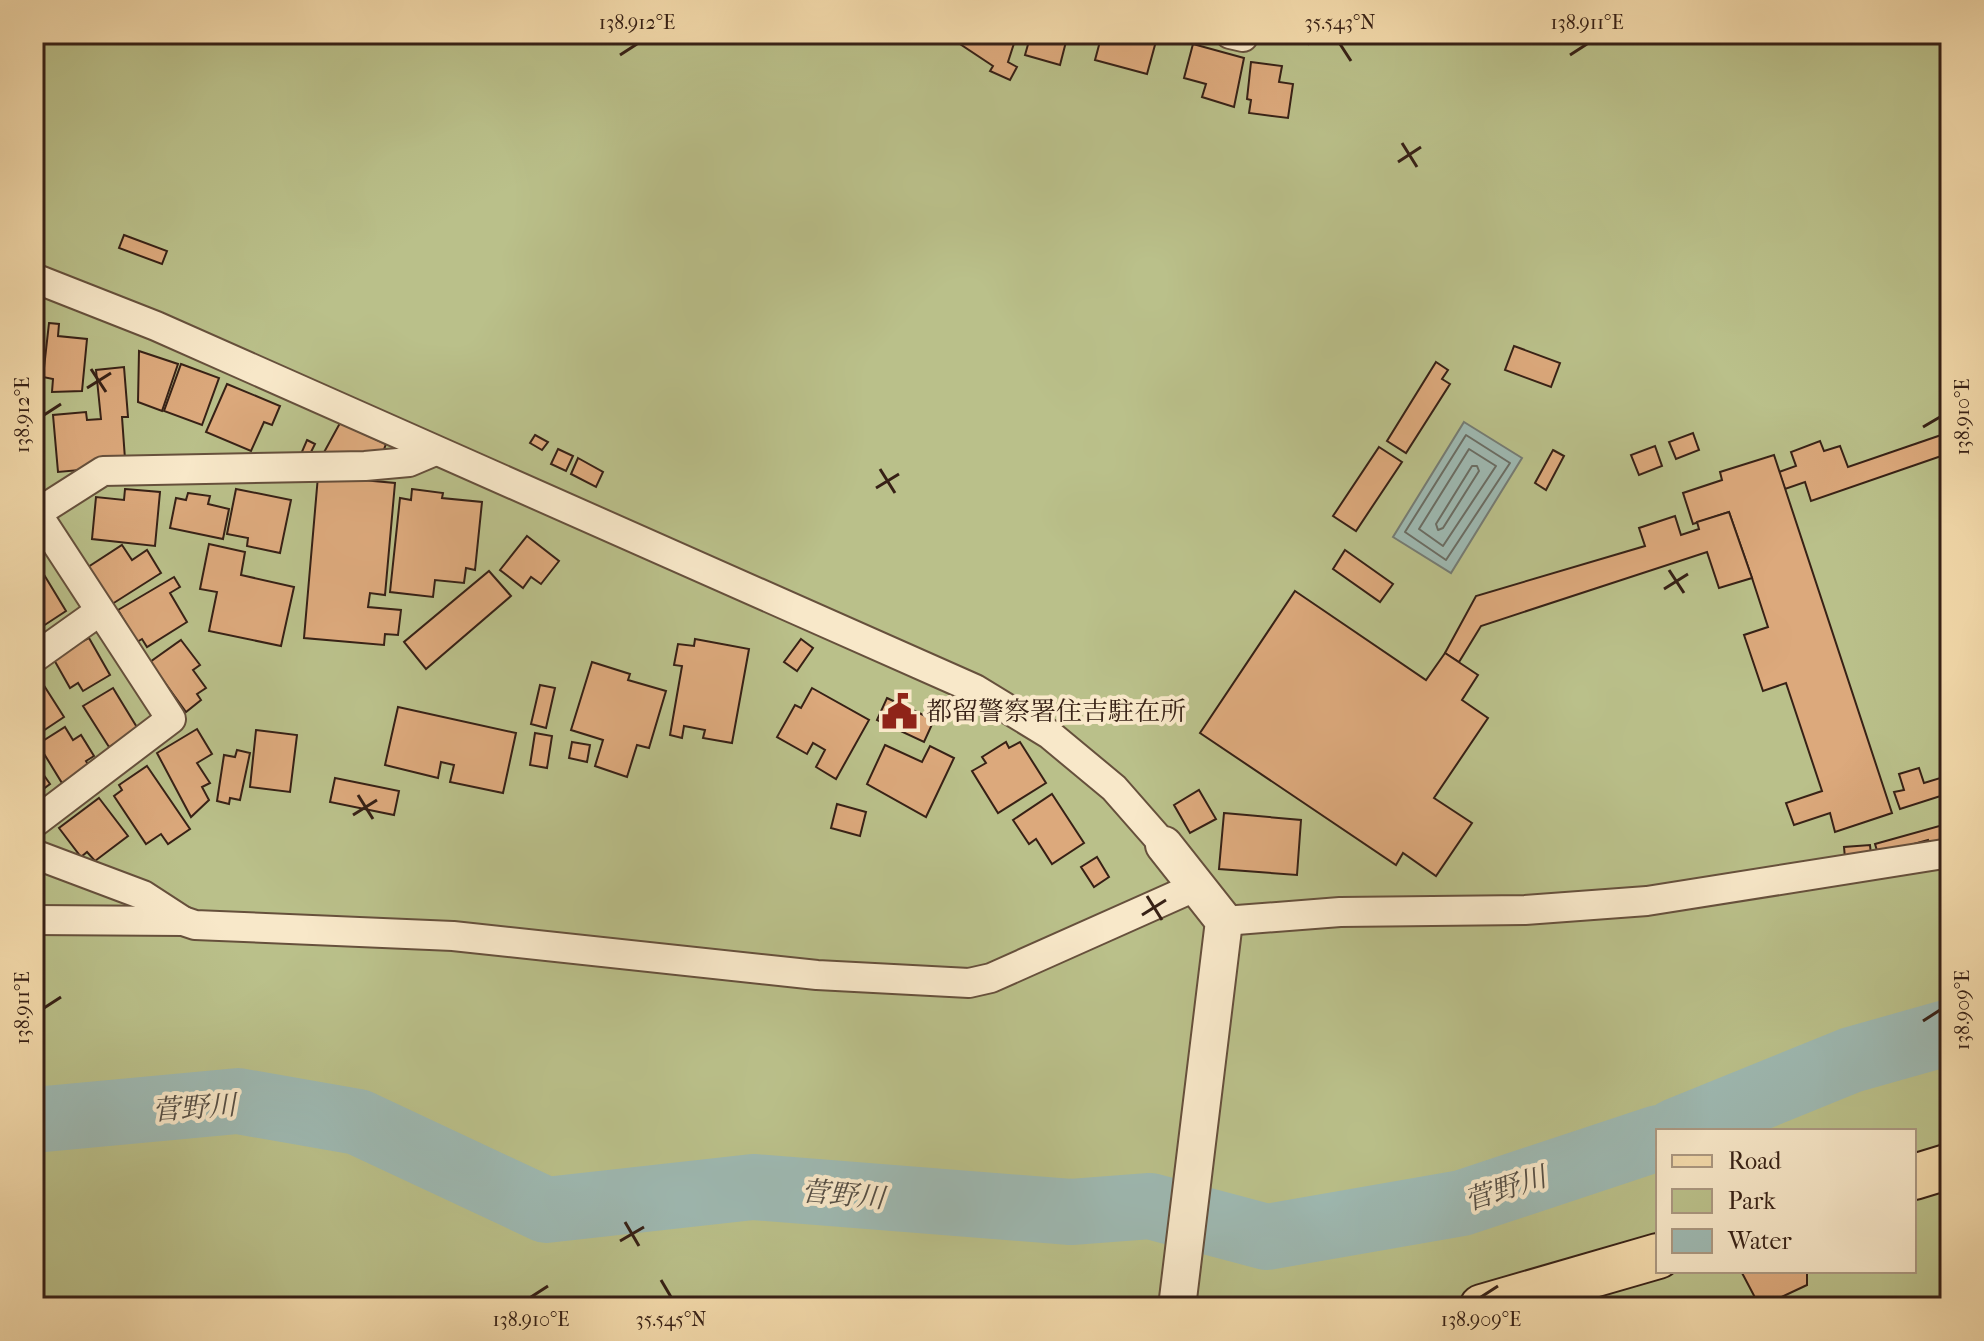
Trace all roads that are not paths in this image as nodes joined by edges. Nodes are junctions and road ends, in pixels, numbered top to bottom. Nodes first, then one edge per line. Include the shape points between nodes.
1 (1230, 34) edge
2 (1244, 34) edge
3 (34, 278) edge
4 (435, 451) junction
5 (36, 511) edge
6 (100, 611) junction
7 (34, 658) edge
8 (34, 823) edge
9 (1164, 845) joint
10 (1950, 853) edge
11 (34, 854) edge
12 (1195, 887) junction
13 (34, 920) edge
14 (183, 921) junction
15 (1224, 921) junction
16 (1950, 1166) edge
17 (1916, 1176) edge
18 (1656, 1257) edge
19 (1177, 1307) edge
20 (1482, 1307) edge

1 - 2 street
3 - 4 street via 156,326
4 - 5 street via 409,462 365,466 103,471
4 - 9 street via 975,689 1049,734 1093,770
5 - 6 street
6 - 7 street
6 - 8 street via 171,719
9 - 12 street
10 - 15 street via 1647,901
11 - 14 street via 143,895
12 - 14 street via 969,983 817,975 453,936
12 - 15 street
13 - 14 street
15 - 19 street
16 - 17 main road
18 - 20 main road

